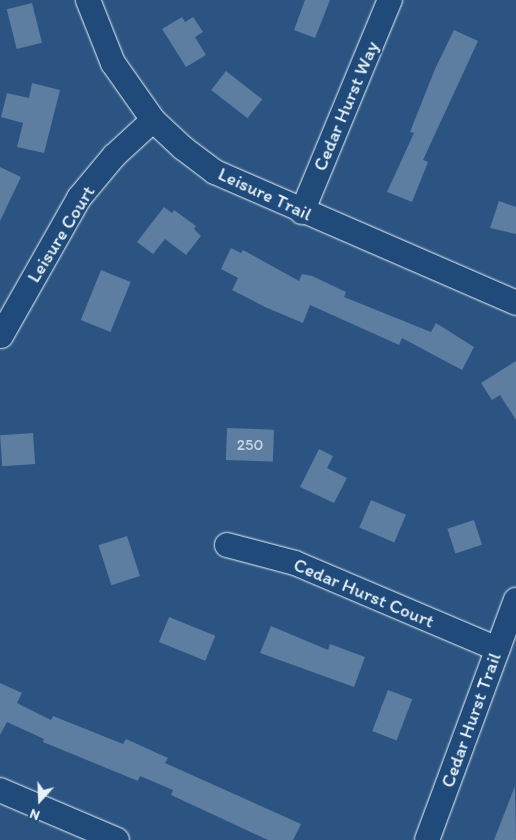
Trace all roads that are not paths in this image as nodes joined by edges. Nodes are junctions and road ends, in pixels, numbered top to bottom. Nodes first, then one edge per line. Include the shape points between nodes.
1 (88, 0) edge
2 (390, 0) edge
3 (153, 120) junction
4 (302, 212) junction
5 (516, 303) edge
6 (1, 336) edge
7 (227, 545) dead end
8 (516, 600) edge
9 (498, 649) junction
10 (0, 790) edge
11 (117, 840) edge
12 (427, 840) edge

1 - 3 street, Leisure Trail via 113,63
2 - 4 street, Cedar Hurst Way
3 - 4 street, Leisure Trail via 215,172
3 - 6 street, Leisure Court via 114,156 80,198
4 - 5 street, Leisure Trail
7 - 9 street, Cedar Hurst Court via 295,563
8 - 9 street, Cedar Hurst Trail
9 - 12 street, Cedar Hurst Trail
10 - 11 street

